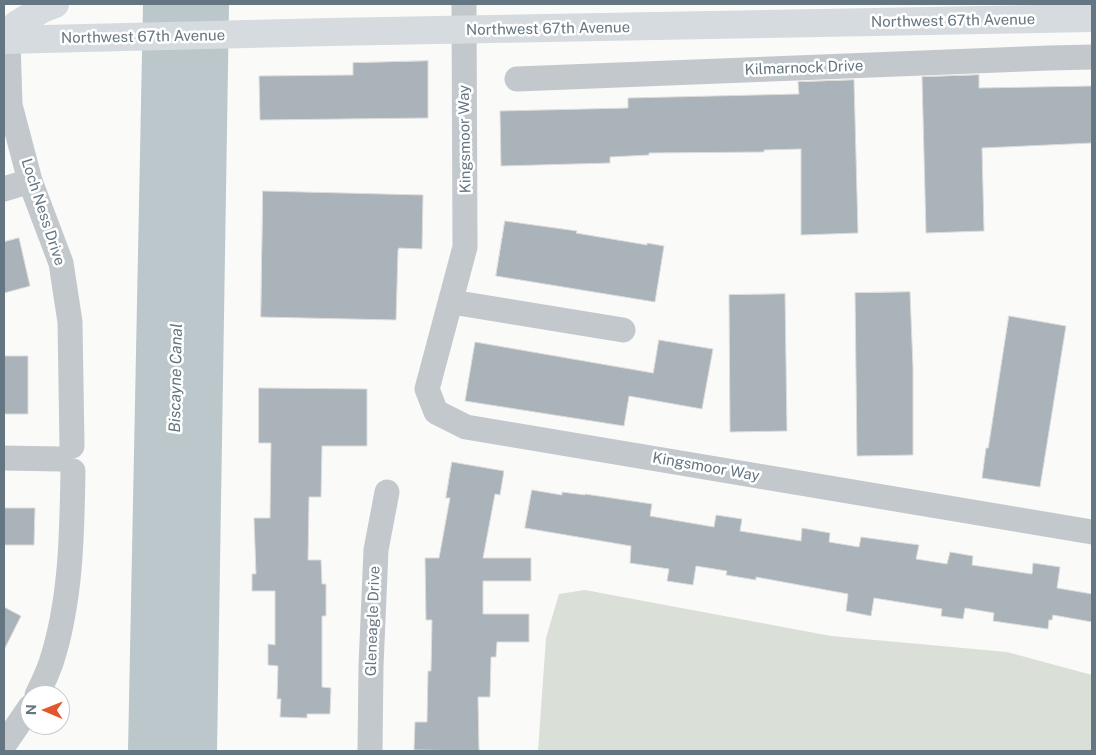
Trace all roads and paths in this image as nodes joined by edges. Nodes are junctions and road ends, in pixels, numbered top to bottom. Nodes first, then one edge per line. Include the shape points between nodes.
1 (54, 4) edge
2 (464, 4) edge
3 (897, 13) edge
4 (1092, 18) edge
5 (464, 31) junction
6 (5, 38) edge
7 (1092, 57) edge
8 (516, 80) dead end
9 (30, 181) junction
10 (4, 189) edge
11 (452, 302) junction
12 (623, 330) dead end
13 (4, 458) edge
14 (68, 459) junction
15 (387, 492) dead end
16 (1092, 532) edge
17 (41, 685) edge
18 (20, 722) edge
19 (4, 745) edge
20 (370, 751) edge

1 - 6 main road via 16,25
2 - 5 street, Kingsmoor Way
3 - 4 main road, Northwest 67th Avenue
3 - 5 main road, Northwest 67th Avenue
5 - 6 main road, Northwest 67th Avenue
5 - 11 street, Kingsmoor Way via 465,247
6 - 9 street, Loch Ness Drive via 10,105
7 - 8 street, Kilmarnock Drive
9 - 10 street
9 - 14 street, Loch Ness Drive via 61,263 70,322
11 - 12 street
11 - 16 street, Kingsmoor Way via 427,388 436,412 466,427
13 - 14 street
14 - 17 street, Loch Ness Drive via 72,527 65,597 61,626
15 - 20 street, Gleneagle Drive via 376,550
18 - 19 street

